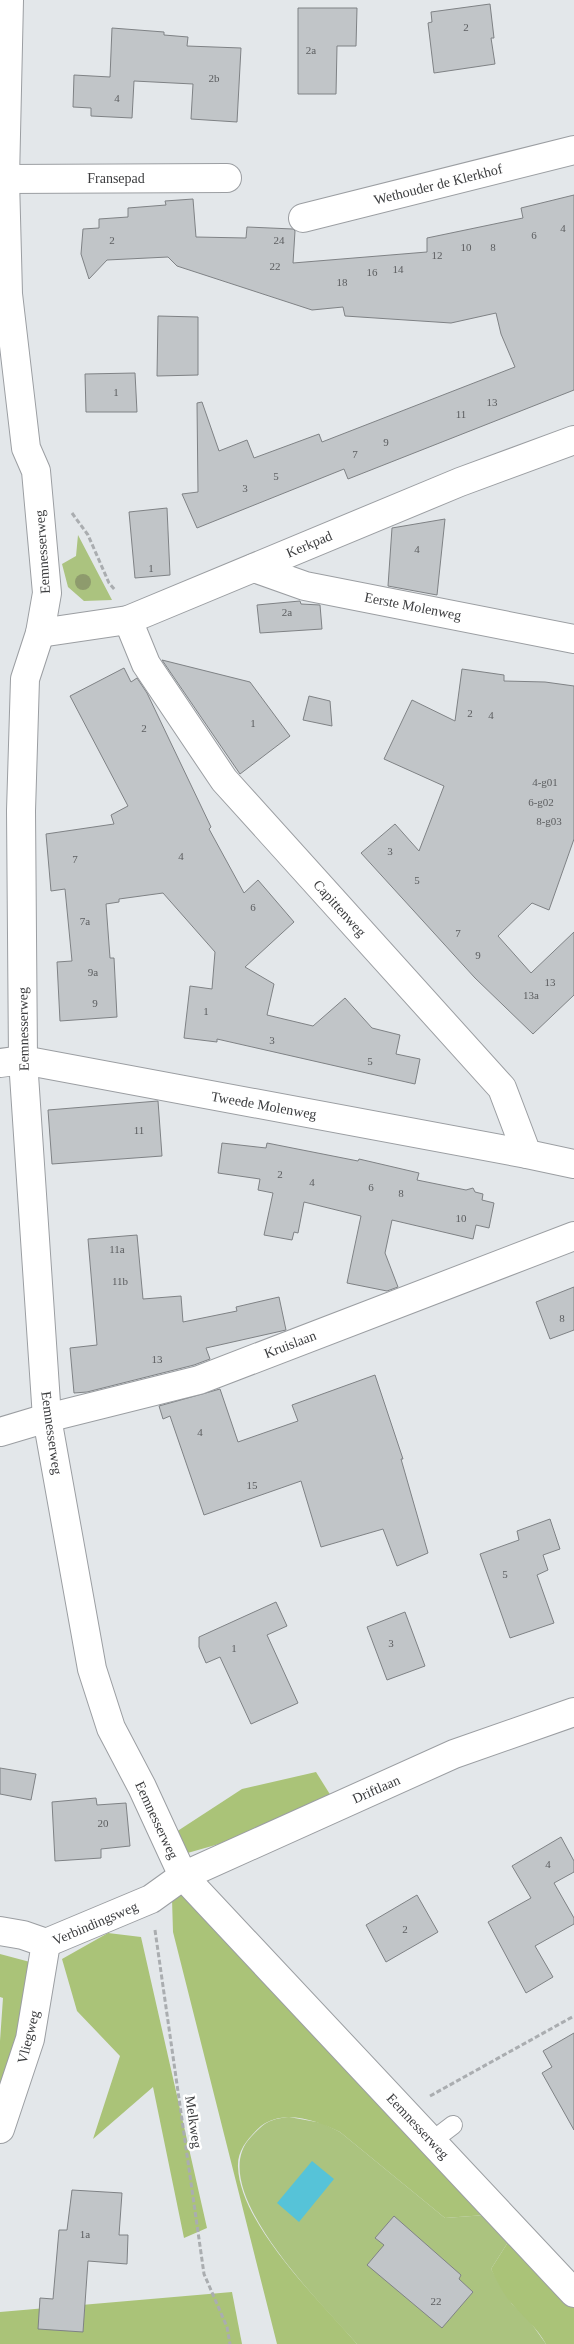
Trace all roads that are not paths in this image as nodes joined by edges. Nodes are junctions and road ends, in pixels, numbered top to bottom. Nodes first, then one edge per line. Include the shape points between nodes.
1 (8, 0) edge
2 (574, 150) edge
3 (227, 178) dead end
4 (5, 179) junction
5 (302, 218) dead end
6 (10, 401) edge
7 (574, 440) edge
8 (254, 568) junction
9 (128, 620) junction
10 (40, 633) junction
11 (574, 638) edge
12 (11, 1062) edge
13 (527, 1154) junction
14 (574, 1164) edge
15 (574, 1236) edge
16 (47, 1418) junction
17 (0, 1432) edge
18 (574, 1712) edge
19 (183, 1876) junction
20 (0, 1930) edge
21 (46, 1943) junction
22 (0, 2129) edge
23 (571, 2283) edge

1 - 4 street
2 - 5 street, Wethouder de Klerkhof
3 - 4 street, Fransepad
4 - 6 street
6 - 10 street, Eemnesserweg via 36,470 47,593
7 - 8 street, Kerkpad via 460,482
8 - 9 street, Kerkpad
8 - 11 street, Eerste Molenweg via 305,586
9 - 10 street, Kerkpad
9 - 13 street, Capittenweg via 146,664 224,780 502,1088
10 - 12 street, Eemnesserweg via 25,679
12 - 13 street, Tweede Molenweg
12 - 16 street, Eemnesserweg
13 - 14 street
15 - 16 street, Kruislaan via 200,1380
16 - 17 street, Kruislaan
16 - 19 street, Eemnesserweg via 92,1669 111,1728
18 - 19 street, Driftlaan via 454,1754
19 - 21 street, Verbindingsweg via 151,1899
19 - 23 street, Eemnesserweg via 403,2110 442,2133
20 - 21 street, Verbindingsweg
21 - 22 street, Vliegweg via 30,2039

